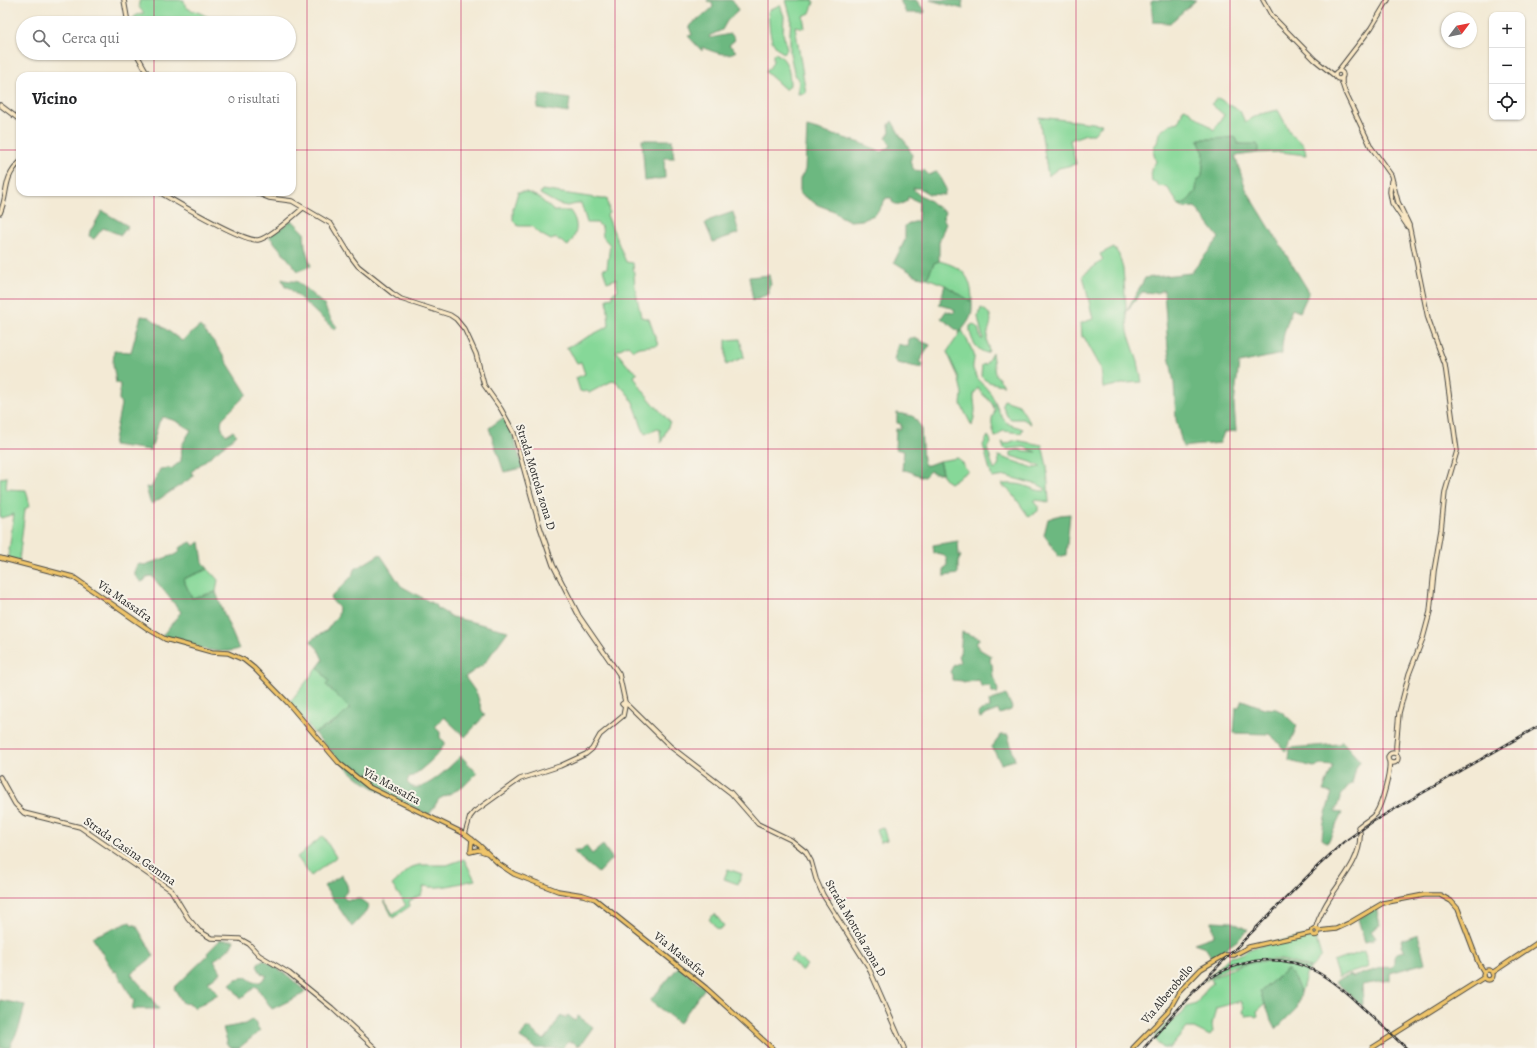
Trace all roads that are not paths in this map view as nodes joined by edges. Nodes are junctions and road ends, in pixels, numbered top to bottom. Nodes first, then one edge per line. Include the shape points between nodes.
1 (124, 0) edge
2 (1263, 0) edge
3 (1388, 0) edge
4 (127, 16) edge
5 (140, 60) edge
6 (1345, 62) junction
7 (1327, 70) junction
8 (148, 72) edge
9 (1338, 75) junction
10 (0, 105) edge
11 (16, 117) edge
12 (16, 167) edge
13 (1390, 173) junction
14 (166, 196) edge
15 (264, 196) edge
16 (303, 208) junction
17 (0, 213) edge
18 (1411, 234) junction
19 (0, 558) edge
20 (624, 705) junction
21 (1396, 746) junction
22 (1397, 755) junction
23 (1390, 756) junction
24 (1396, 762) junction
25 (1389, 769) junction
26 (0, 777) edge
27 (465, 834) junction
28 (472, 839) junction
29 (479, 845) junction
30 (473, 850) junction
31 (488, 853) junction
32 (1318, 930) junction
33 (1537, 943) edge
34 (1484, 972) junction
35 (1492, 973) junction
36 (1483, 978) junction
37 (376, 1048) edge
38 (772, 1048) edge
39 (904, 1048) edge
40 (1134, 1048) edge
41 (1372, 1048) edge

1 - 4 street
2 - 7 street via 1272,16
3 - 6 street
5 - 8 street
6 - 7 street via 1336,70
6 - 9 street
7 - 9 street
9 - 13 street via 1371,147
10 - 11 street
12 - 17 street via 7,181
13 - 18 street
13 - 18 street via 1392,203
14 - 16 street via 248,239 259,240
15 - 16 street, Strada Mottola zona D via 292,201
16 - 20 street, Strada Mottola zona D via 331,224 358,266 392,293 401,299 450,315 465,330 476,354 484,385 501,408 514,433 553,565 579,616 619,674
18 - 21 street via 1428,318 1445,365 1457,451 1445,492 1430,612 1399,712
19 - 27 main road, Via Massafra via 73,577 165,639 212,652 228,653 244,660 288,703 339,763 354,775 370,787
20 - 27 street via 623,716 600,735 586,754 560,766 520,779 474,812
20 - 39 street, Strada Mottola zona D via 631,708 671,747 731,793 758,824 791,840 806,852 823,894 874,976
21 - 22 street
21 - 23 street
22 - 23 street
22 - 24 street
22 - 24 street via 1403,759
23 - 24 street
23 - 25 street
24 - 25 street
25 - 32 street via 1384,793 1376,812 1372,818 1358,827 1360,840 1352,864 1329,897 1319,918
26 - 37 street, Strada Casina Gemma via 15,804 24,813 80,827 171,890 199,931 211,938 240,939 249,944 259,955 289,973 332,1008
27 - 28 main road, Via Massafra
28 - 29 main road, Via Massafra
28 - 30 main road
29 - 30 main road via 479,848
29 - 31 main road, Via Massafra
30 - 31 main road
31 - 38 main road, Via Massafra via 500,864 526,879 558,891 588,896 600,902 706,988
32 - 34 main road via 1336,929 1383,903 1440,895 1452,901 1458,909
32 - 40 main road, Via Alberobello via 1316,935 1312,933 1249,947 1234,955 1225,955 1201,969 1179,992 1170,1009
33 - 35 main road
34 - 35 main road via 1488,970
34 - 36 main road
35 - 36 main road via 1490,980
36 - 41 main road

